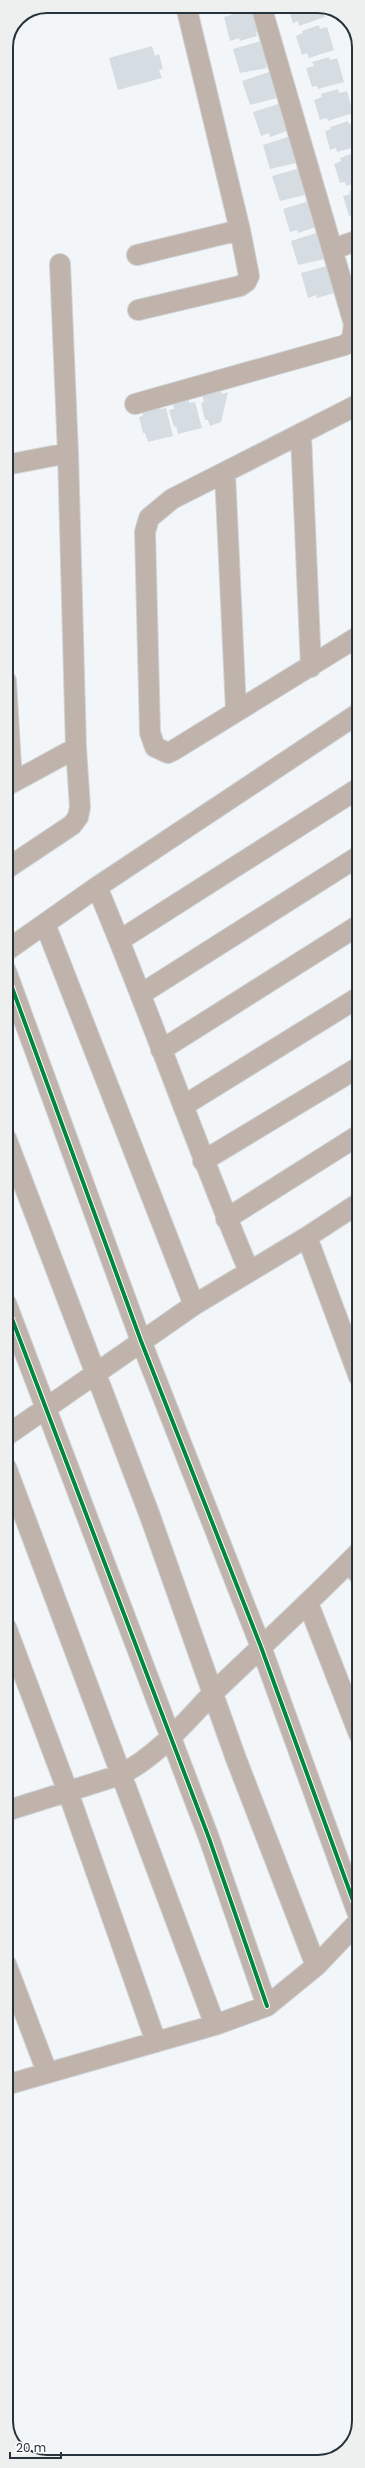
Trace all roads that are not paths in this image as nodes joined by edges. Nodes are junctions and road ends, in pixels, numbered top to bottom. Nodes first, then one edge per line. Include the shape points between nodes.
1 (188, 13) edge
2 (263, 13) edge
3 (240, 230) junction
4 (352, 242) edge
5 (333, 249) junction
6 (137, 255) dead end
7 (60, 264) dead end
8 (138, 310) dead end
9 (352, 317) edge
10 (352, 339) edge
11 (135, 404) dead end
12 (352, 408) edge
13 (300, 434) junction
14 (68, 454) junction
15 (13, 464) edge
16 (225, 473) junction
17 (352, 641) edge
18 (311, 667) junction
19 (236, 710) junction
20 (352, 718) edge
21 (76, 748) junction
22 (13, 782) edge
23 (352, 792) edge
24 (352, 860) edge
25 (13, 864) edge
26 (97, 887) junction
27 (45, 924) junction
28 (352, 929) edge
29 (120, 940) junction
30 (13, 946) edge
31 (13, 990) edge
32 (141, 994) junction
33 (352, 1001) edge
34 (161, 1050) junction
35 (352, 1071) edge
36 (183, 1106) junction
37 (352, 1139) edge
38 (13, 1157) edge
39 (203, 1160) junction
40 (352, 1213) edge
41 (226, 1219) junction
42 (308, 1237) junction
43 (249, 1271) junction
44 (194, 1305) junction
45 (13, 1321) edge
46 (141, 1341) junction
47 (352, 1358) edge
48 (94, 1372) junction
49 (46, 1407) junction
50 (13, 1431) edge
51 (13, 1486) edge
52 (352, 1566) edge
53 (308, 1603) junction
54 (13, 1646) edge
55 (261, 1647) junction
56 (214, 1693) junction
57 (352, 1716) edge
58 (171, 1739) junction
59 (120, 1775) junction
60 (68, 1792) junction
61 (13, 1809) edge
62 (352, 1898) edge
63 (352, 1928) edge
64 (316, 1966) junction
65 (13, 1982) edge
66 (267, 2006) junction
67 (215, 2025) junction
68 (156, 2042) junction
69 (47, 2072) junction
70 (13, 2083) edge

1 - 3 street
2 - 5 street
3 - 6 street
3 - 8 street via 249,268 246,282 240,286
4 - 5 street
5 - 9 street
7 - 14 street
10 - 11 street via 345,345
12 - 13 street
13 - 16 street
13 - 18 street
14 - 15 street
14 - 21 street
16 - 19 street
16 - 19 street via 172,499 158,509 149,518 145,532 150,733 155,747 168,753
17 - 18 street
18 - 19 street
20 - 26 street
21 - 22 street
21 - 25 street via 80,807 78,817 72,825
23 - 29 street
24 - 32 street
26 - 27 street
26 - 29 street
27 - 30 street
27 - 44 street
28 - 34 street
29 - 32 street
31 - 46 street
32 - 34 street
33 - 36 street
34 - 36 street
35 - 39 street
36 - 39 street
37 - 41 street
38 - 48 street
39 - 41 street
40 - 42 street
41 - 43 street
42 - 43 street
42 - 47 street
43 - 44 street
44 - 46 street
45 - 49 street
46 - 48 street
46 - 55 street
48 - 49 street
48 - 56 street
49 - 50 street
49 - 58 street
51 - 59 street
52 - 53 street
53 - 55 street
53 - 57 street
54 - 60 street
55 - 56 street
55 - 62 street
56 - 58 street
56 - 64 street via 235,1756
58 - 59 street
58 - 66 street via 209,1838
59 - 60 street
59 - 67 street
60 - 61 street
60 - 68 street
63 - 64 street
64 - 66 street
65 - 69 street
66 - 67 street
67 - 68 street
68 - 69 street
69 - 70 street

